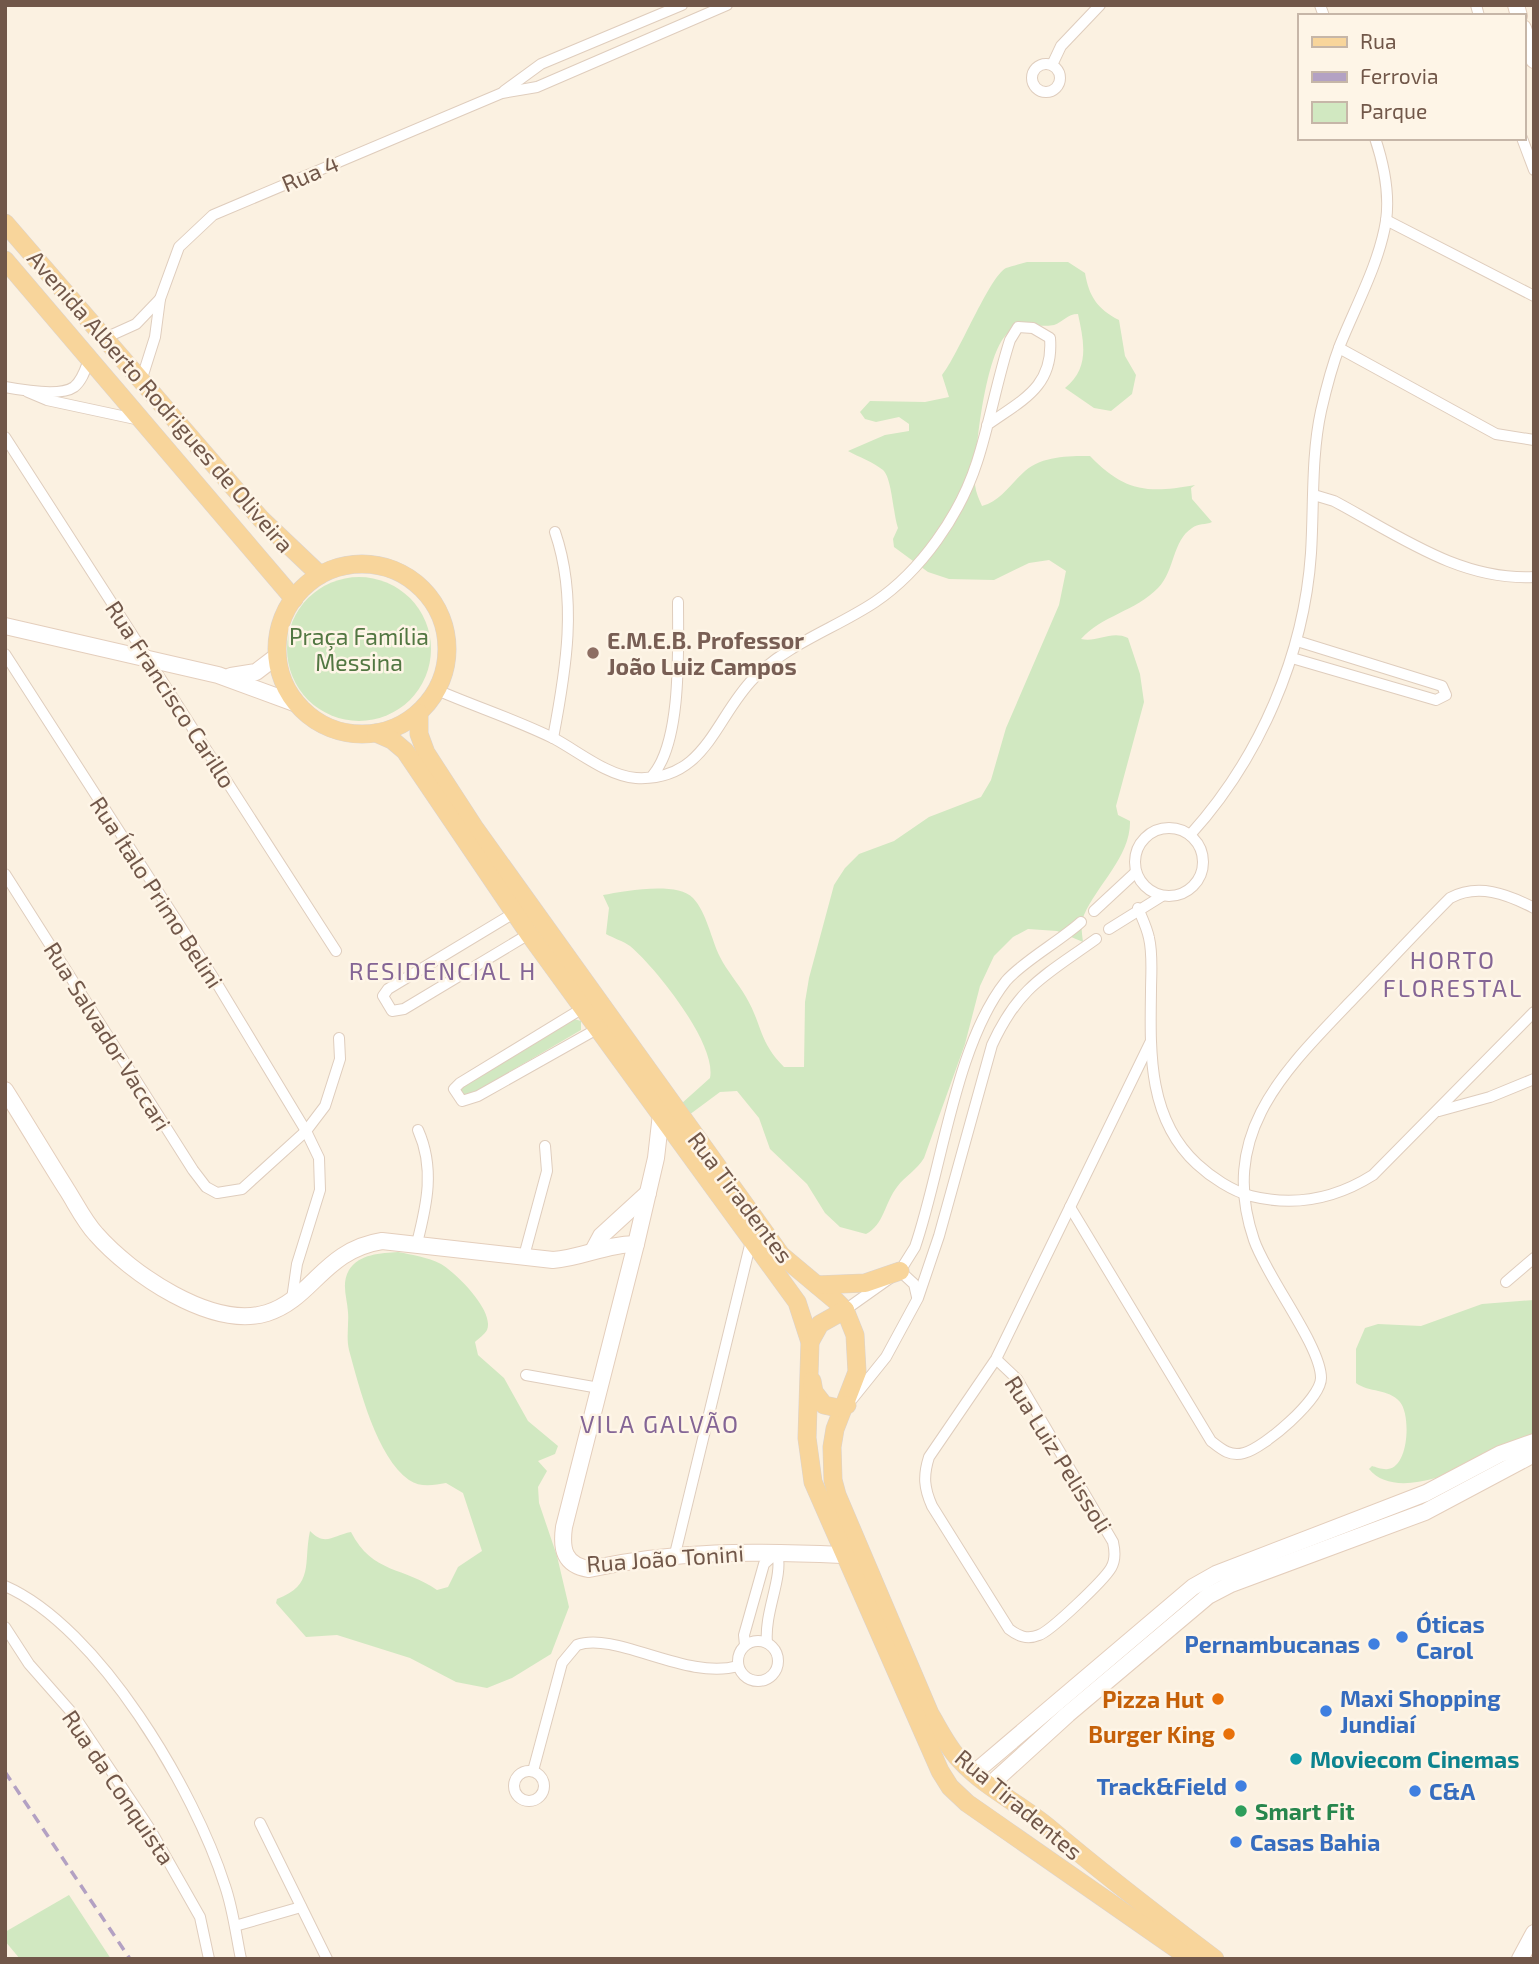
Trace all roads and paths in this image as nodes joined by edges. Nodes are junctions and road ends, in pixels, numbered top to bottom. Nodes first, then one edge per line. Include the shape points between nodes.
1 (681, 5) edge
2 (727, 5) edge
3 (1100, 5) edge
4 (1525, 34) edge
5 (610, 35) junction
6 (570, 52) junction
7 (618, 53) junction
8 (1534, 60) edge
9 (1052, 65) dead end
10 (577, 71) junction
11 (502, 93) junction
12 (1376, 140) edge
13 (1523, 140) edge
14 (1534, 170) edge
15 (1386, 220) junction
16 (5, 223) edge
17 (8, 266) edge
18 (1534, 296) edge
19 (160, 299) junction
20 (105, 338) junction
21 (1339, 348) junction
22 (90, 357) junction
23 (142, 378) junction
24 (5, 387) edge
25 (28, 391) junction
26 (146, 421) junction
27 (987, 425) junction
28 (5, 437) edge
29 (1534, 440) edge
30 (1314, 495) junction
31 (555, 532) dead end
32 (320, 575) junction
33 (1534, 577) edge
34 (294, 598) junction
35 (678, 602) dead end
36 (5, 626) edge
37 (1297, 641) junction
38 (5, 654) edge
39 (277, 656) junction
40 (146, 657) junction
41 (1292, 658) junction
42 (218, 675) junction
43 (437, 690) junction
44 (297, 704) junction
45 (419, 713) junction
46 (376, 733) junction
47 (553, 738) junction
48 (653, 775) junction
49 (1190, 835) junction
50 (1136, 872) junction
51 (5, 874) edge
52 (1162, 897) junction
53 (1138, 908) junction
54 (1534, 908) edge
55 (1094, 911) dead end
56 (514, 913) junction
57 (1081, 922) dead end
58 (1109, 929) dead end
59 (528, 934) junction
60 (1096, 939) dead end
61 (336, 951) dead end
62 (583, 1008) junction
63 (1534, 1012) edge
64 (597, 1029) junction
65 (339, 1038) dead end
66 (1150, 1043) junction
67 (1534, 1079) edge
68 (5, 1090) edge
69 (1436, 1112) junction
70 (661, 1114) junction
71 (418, 1130) dead end
72 (306, 1131) junction
73 (545, 1146) dead end
74 (684, 1146) junction
75 (656, 1157) junction
76 (648, 1193) junction
77 (1242, 1193) junction
78 (1070, 1207) junction
79 (752, 1237) junction
80 (416, 1243) junction
81 (636, 1244) junction
82 (594, 1249) junction
83 (524, 1256) junction
84 (1534, 1258) edge
85 (900, 1271) junction
86 (1506, 1282) dead end
87 (817, 1285) junction
88 (918, 1298) junction
89 (292, 1299) junction
90 (845, 1310) junction
91 (810, 1342) junction
92 (996, 1359) junction
93 (811, 1374) junction
94 (526, 1375) dead end
95 (599, 1388) junction
96 (847, 1405) junction
97 (1534, 1442) edge
98 (1534, 1454) edge
99 (1508, 1468) junction
100 (1461, 1474) junction
101 (1344, 1524) junction
102 (1376, 1532) junction
103 (777, 1552) junction
104 (676, 1553) junction
105 (842, 1555) junction
106 (1237, 1564) junction
107 (5, 1586) edge
108 (1208, 1596) junction
109 (5, 1627) edge
110 (767, 1643) junction
111 (745, 1645) junction
112 (738, 1666) junction
113 (533, 1771) dead end
114 (940, 1771) junction
115 (971, 1777) junction
116 (989, 1786) junction
117 (967, 1803) junction
118 (260, 1823) dead end
119 (1045, 1824) junction
120 (1001, 1827) junction
121 (301, 1907) junction
122 (235, 1926) junction
123 (1534, 1933) edge
124 (209, 1959) edge
125 (240, 1959) edge
126 (327, 1959) edge
127 (1191, 1959) edge
128 (1215, 1959) edge
129 (1520, 1959) edge

1 - 5 street, Rua 4
2 - 7 street, Rua 4
3 - 9 street via 1061,46
4 - 8 street
5 - 6 street, Rua 4
5 - 7 street
6 - 10 street
6 - 11 street, Rua 4 via 528,70
7 - 10 street, Rua 4
10 - 11 street, Rua 4 via 537,87
11 - 19 street, Rua 4 via 213,215 179,247
12 - 15 street via 1387,186
13 - 14 street
15 - 18 street
15 - 21 street via 1379,250
16 - 20 main road, Avenida Alberto Rodrigues de Oliveira
17 - 22 main road, Avenida Alberto Rodrigues de Oliveira
19 - 20 street, Rua 4 via 136,324
19 - 23 street, Rua 4 via 155,337
20 - 23 main road, Avenida Alberto Rodrigues de Oliveira
21 - 29 street via 1496,435
21 - 30 street via 1321,414
22 - 25 street via 74,387
22 - 26 main road, Avenida Alberto Rodrigues de Oliveira
23 - 32 main road, Avenida Alberto Rodrigues de Oliveira via 261,519
24 - 25 street
25 - 26 street via 47,400
26 - 34 main road, Avenida Alberto Rodrigues de Oliveira
27 - 27 street via 1018,327 1042,332 1050,338 1051,351 1045,378
27 - 48 street via 976,466 954,511 912,571 878,600 770,663 690,763 669,774
28 - 40 street, Rua Francisco Carillo
30 - 33 street via 1335,501 1450,563 1505,579
30 - 37 street via 1311,555
31 - 47 street via 567,583 568,625
32 - 34 main road
32 - 43 main road via 346,566 373,565 400,573 422,589 438,611 447,637 446,664
34 - 39 main road via 281,626
35 - 48 street via 677,684 664,762
36 - 40 street
37 - 41 street
37 - 41 street via 1442,686 1446,695 1436,700
38 - 72 street, Rua Ítalo Primo Belini via 213,977
39 - 42 street via 247,676
39 - 44 main road via 283,682
40 - 42 street
40 - 61 street, Rua Francisco Carillo
41 - 49 street via 1244,762 1217,805
42 - 44 street
43 - 45 main road
43 - 47 street
44 - 46 main road via 332,729
45 - 46 main road
45 - 87 main road, Rua Tiradentes via 419,734 426,753 474,827 781,1255
46 - 56 main road, Rua Tiradentes via 405,751
47 - 48 street via 628,776
49 - 50 street via 1170,828 1149,834 1136,851
49 - 52 street via 1204,862 1201,877 1191,889
50 - 52 street via 1141,883
50 - 55 street
51 - 72 street, Rua Salvador Vaccari via 206,1187 217,1193 242,1189
52 - 53 street
53 - 58 street
53 - 66 street via 1151,960
54 - 77 street via 1489,891 1472,890 1450,898 1278,1081 1253,1131
56 - 59 main road, Rua Tiradentes
56 - 59 street via 388,989 383,996 388,1006 392,1011 404,1009
57 - 85 street via 1007,979 986,1010 972,1043 921,1229
59 - 62 main road, Rua Tiradentes
60 - 88 street via 1025,989 1005,1017 992,1045
62 - 64 main road, Rua Tiradentes
62 - 64 street via 460,1083 454,1089 457,1097 462,1101 478,1096
63 - 69 street
64 - 70 main road, Rua Tiradentes
65 - 72 street via 340,1059 325,1106
66 - 77 street via 1158,1102 1179,1148 1206,1172
66 - 78 street, Rua Luiz Pelissoli
67 - 69 street
68 - 89 street via 94,1232 118,1257 208,1310 230,1315 269,1313
69 - 77 street via 1373,1175 1350,1189 1292,1202
70 - 74 main road, Rua Tiradentes
70 - 75 street, Rua João Tonini
71 - 80 street via 429,1153 429,1175
72 - 89 street, Rua Ítalo Primo Belini via 319,1158 320,1190 297,1264
73 - 83 street via 547,1171
74 - 75 street
74 - 79 main road, Rua Tiradentes
75 - 76 street, Rua João Tonini
76 - 81 street, Rua João Tonini
76 - 82 street via 601,1236
77 - 78 street via 1263,1261 1315,1353 1321,1377 1315,1395 1298,1414 1244,1454 1221,1450 1212,1441
78 - 92 street, Rua Luiz Pelissoli
79 - 91 main road, Rua Tiradentes via 797,1302
79 - 104 street
80 - 83 street
80 - 89 street via 363,1244 335,1260
81 - 82 street
81 - 95 street, Rua João Tonini
82 - 83 street via 570,1259
84 - 86 street
85 - 87 main road via 865,1283
85 - 88 street via 914,1284
85 - 90 street
87 - 90 main road, Rua Tiradentes
88 - 96 street via 886,1357
90 - 91 main road via 820,1324
90 - 96 main road, Rua Tiradentes via 858,1357
91 - 93 main road, Rua Tiradentes
92 - 92 street, Rua Luiz Pelissoli via 929,1457 925,1489 1009,1629 1028,1638 1040,1635 1062,1617 1111,1570 1115,1553 1113,1542 1017,1379
93 - 96 main road via 814,1392 824,1405
93 - 105 main road, Rua Tiradentes via 809,1464
94 - 95 street
95 - 104 street, Rua João Tonini via 564,1527 565,1555 578,1567 589,1569
96 - 115 main road, Rua Tiradentes via 832,1447 837,1496 930,1714
97 - 100 street
98 - 99 street
99 - 100 street via 1502,1465
99 - 102 street via 1425,1513
100 - 101 street via 1426,1493
101 - 102 street via 1361,1524
101 - 106 street
102 - 108 street
103 - 104 street, Rua João Tonini
103 - 105 street, Rua João Tonini
103 - 110 street via 781,1564 766,1613
103 - 111 street via 764,1564
105 - 114 main road, Rua Tiradentes
106 - 108 street via 1223,1574
106 - 115 street via 1193,1587
107 - 122 street via 31,1600 63,1627 96,1660 135,1712 196,1812 226,1888
108 - 116 street
109 - 124 street, Rua da Conquista via 29,1664 73,1714 150,1829 200,1917
110 - 111 street
110 - 112 street via 777,1656 771,1677 754,1681
111 - 112 street
112 - 113 street via 708,1670 596,1643 577,1646 562,1663
114 - 115 main road
114 - 117 main road, Rua Tiradentes
115 - 116 main road, Rua Tiradentes
115 - 117 main road
116 - 119 main road, Rua Tiradentes
117 - 120 main road, Rua Tiradentes
118 - 121 street
119 - 120 main road via 1009,1806 999,1812
119 - 128 main road, Rua Tiradentes
120 - 127 main road, Rua Tiradentes
121 - 122 street
121 - 126 street
122 - 125 street
123 - 129 street

